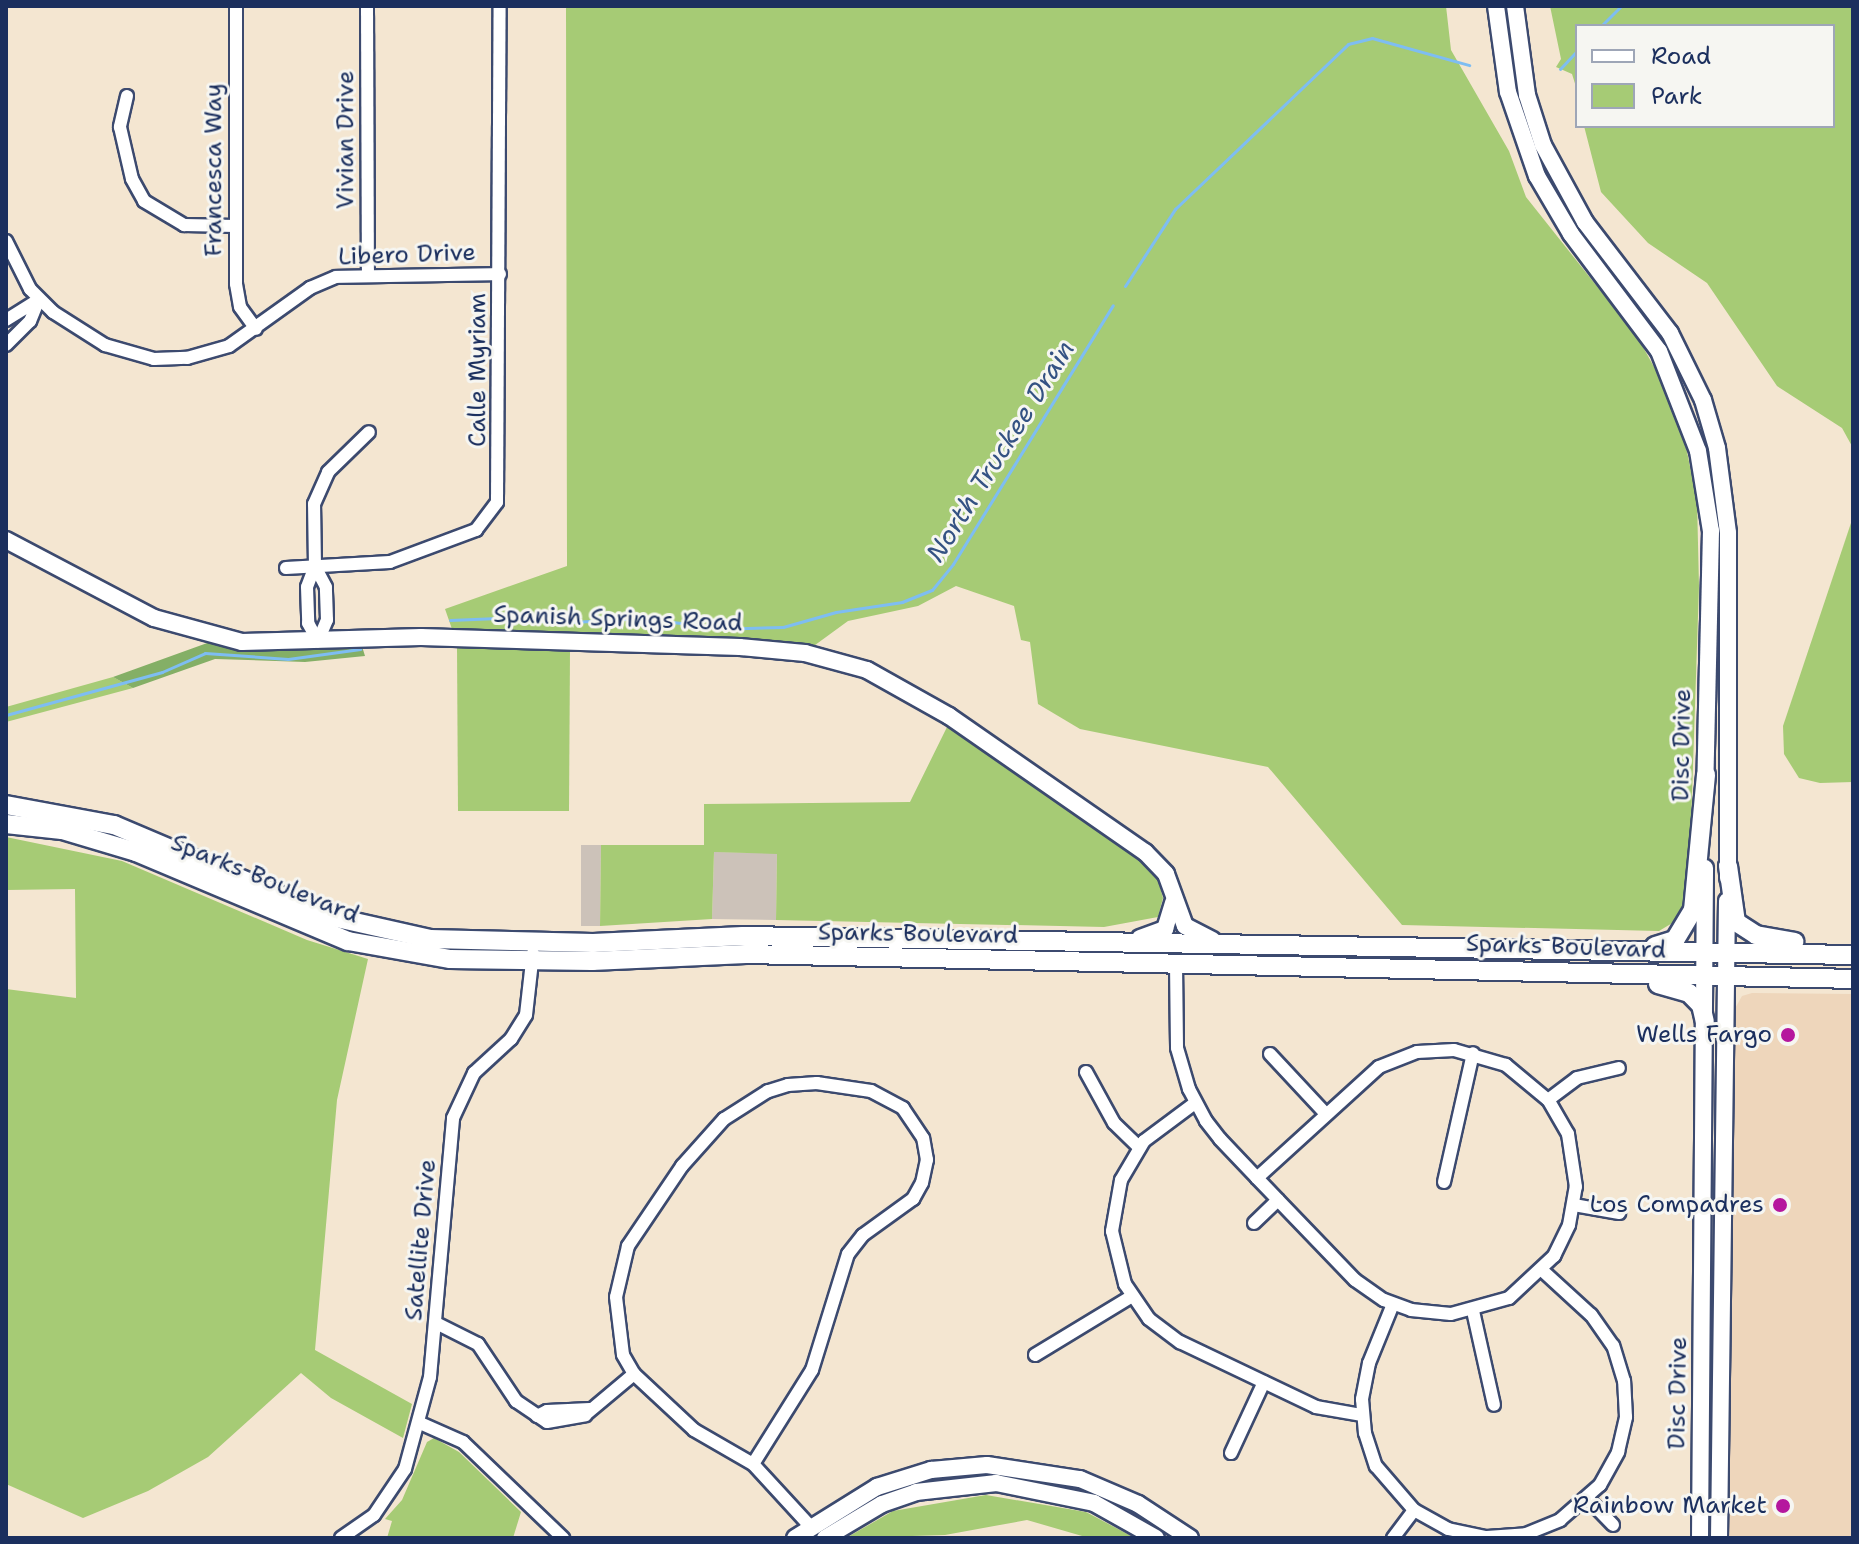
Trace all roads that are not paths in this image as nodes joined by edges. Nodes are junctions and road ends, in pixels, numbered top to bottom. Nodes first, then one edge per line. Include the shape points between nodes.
1 (236, 6) edge
2 (367, 6) edge
3 (500, 6) edge
4 (1496, 6) edge
5 (1515, 6) edge
6 (127, 96) dead end
7 (236, 226) junction
8 (6, 241) edge
9 (368, 273) junction
10 (500, 274) junction
11 (39, 299) junction
12 (6, 320) edge
13 (256, 329) junction
14 (6, 345) edge
15 (369, 432) dead end
16 (6, 540) edge
17 (315, 566) junction
18 (286, 568) dead end
19 (318, 641) junction
20 (1706, 775) junction
21 (6, 805) edge
22 (6, 824) edge
23 (1728, 866) junction
24 (1173, 892) junction
25 (999, 941) junction
26 (1111, 943) junction
27 (1853, 944) edge
28 (1361, 946) junction
29 (1246, 947) junction
30 (1637, 950) junction
31 (533, 952) junction
32 (1703, 952) junction
33 (1727, 952) junction
34 (1853, 955) edge
35 (1176, 964) junction
36 (1552, 971) junction
37 (1704, 976) junction
38 (1725, 977) junction
39 (1853, 979) edge
40 (1705, 1022) junction
41 (1473, 1053) junction
42 (1270, 1054) dead end
43 (1619, 1068) dead end
44 (1086, 1072) dead end
45 (1548, 1100) junction
46 (1195, 1103) junction
47 (1325, 1113) junction
48 (1139, 1147) junction
49 (1257, 1178) junction
50 (1444, 1182) dead end
51 (1278, 1200) junction
52 (1574, 1205) junction
53 (1619, 1213) dead end
54 (1254, 1223) dead end
55 (1543, 1271) junction
56 (1132, 1296) junction
57 (1393, 1304) junction
58 (1473, 1311) junction
59 (436, 1323) junction
60 (1035, 1355) dead end
61 (634, 1374) junction
62 (1264, 1382) junction
63 (1494, 1405) dead end
64 (1362, 1415) junction
65 (420, 1423) junction
66 (1231, 1453) dead end
67 (753, 1464) junction
68 (1588, 1499) junction
69 (1414, 1510) junction
70 (1613, 1525) dead end
71 (810, 1526) junction
72 (341, 1538) edge
73 (563, 1538) edge
74 (795, 1538) edge
75 (825, 1538) edge
76 (1156, 1538) edge
77 (1190, 1538) edge
78 (1393, 1538) edge
79 (1700, 1538) edge
80 (1719, 1538) edge

1 - 7 street, Francesca Way
2 - 9 street, Vivian Drive
3 - 10 street, Calle Myriam
4 - 20 main road, Disc Drive via 1508,92 1537,176 1585,255 1646,330 1694,436 1711,531
5 - 23 main road, Disc Drive via 1527,95 1543,145 1585,222 1670,333 1694,379 1717,448 1728,533
6 - 7 street via 120,127 132,179 144,201 184,225
7 - 13 street, Francesca Way via 237,296
8 - 11 street, Libero Drive
9 - 10 street, Libero Drive
9 - 13 street, Libero Drive via 336,277 310,288
10 - 17 street, Calle Myriam via 501,477 491,514 464,536 390,562
11 - 12 street
11 - 13 street, Libero Drive via 105,345 154,359 214,352
11 - 14 street via 30,321
15 - 17 street via 328,472 317,493
16 - 19 main road, Spanish Springs Road via 183,629 242,642
17 - 18 street, Calle Myriam
17 - 19 street via 326,587 327,609
17 - 19 street via 307,587 308,623
19 - 24 main road, Spanish Springs Road via 409,637 692,644 836,660 918,696 1117,832 1158,864
20 - 30 main road via 1689,922 1675,940
20 - 32 main road, Disc Drive
21 - 31 main road, Sparks Boulevard via 114,825 328,916 372,929
22 - 31 main road, Sparks Boulevard via 62,830 124,847 312,929 369,947 450,959
23 - 27 main road via 1732,912 1746,930 1783,942
23 - 33 main road, Disc Drive
24 - 26 main road via 1172,916 1162,932
24 - 29 main road, Spanish Springs Road via 1190,932
25 - 26 main road, Sparks Boulevard
25 - 31 main road, Sparks Boulevard via 716,936
25 - 35 main road via 1163,955
26 - 29 main road, Sparks Boulevard
28 - 29 main road, Sparks Boulevard
28 - 30 main road, Sparks Boulevard
28 - 35 main road via 1287,956 1187,955
30 - 32 main road, Sparks Boulevard
31 - 35 main road, Sparks Boulevard
31 - 59 street, Satellite Drive via 530,1000 521,1026 474,1073 458,1102
32 - 33 main road, Sparks Boulevard
32 - 37 main road, Disc Drive
33 - 34 main road, Sparks Boulevard
33 - 38 main road, Disc Drive
35 - 36 main road, Sparks Boulevard
35 - 46 street via 1177,1048
36 - 37 main road, Sparks Boulevard
36 - 40 main road via 1676,986 1696,998
37 - 38 main road, Sparks Boulevard
37 - 40 main road, Disc Drive
38 - 39 main road, Sparks Boulevard
38 - 80 main road, Disc Drive
40 - 79 main road, Disc Drive
41 - 45 street via 1522,1075
41 - 47 street via 1435,1050 1398,1058 1364,1076
41 - 50 street
42 - 47 street
43 - 45 street via 1577,1078
44 - 48 street via 1114,1123
45 - 52 street via 1573,1152
46 - 48 street
46 - 49 street
47 - 49 street
48 - 56 street via 1121,1180 1113,1213 1114,1250
49 - 51 street
51 - 54 street
51 - 57 street via 1355,1280
52 - 53 street
52 - 55 street via 1562,1242
55 - 58 street via 1509,1298
55 - 68 street via 1603,1329 1624,1381 1621,1444
56 - 60 street
56 - 62 street via 1149,1319 1180,1342
57 - 58 street via 1431,1314
57 - 64 street via 1369,1363
58 - 63 street
59 - 61 street via 478,1344 516,1401 537,1416 590,1409
59 - 65 street, Satellite Drive
61 - 67 street via 694,1430
61 - 67 street via 617,1328 616,1297 628,1246 682,1166 724,1119 768,1091 817,1083 871,1091 903,1108 923,1138 927,1160 922,1183 913,1199 863,1235 848,1254 812,1370
62 - 64 street via 1331,1412
62 - 66 street
64 - 69 street via 1376,1466
65 - 72 street, Satellite Drive via 405,1469 387,1501
65 - 73 street via 463,1442
67 - 71 street
68 - 69 street via 1544,1528 1506,1537 1467,1535
68 - 70 street
69 - 78 street
71 - 74 main road
71 - 77 main road via 900,1479 987,1465 1080,1479 1138,1504
75 - 76 main road via 882,1504 946,1485 983,1483 1065,1493 1113,1512

